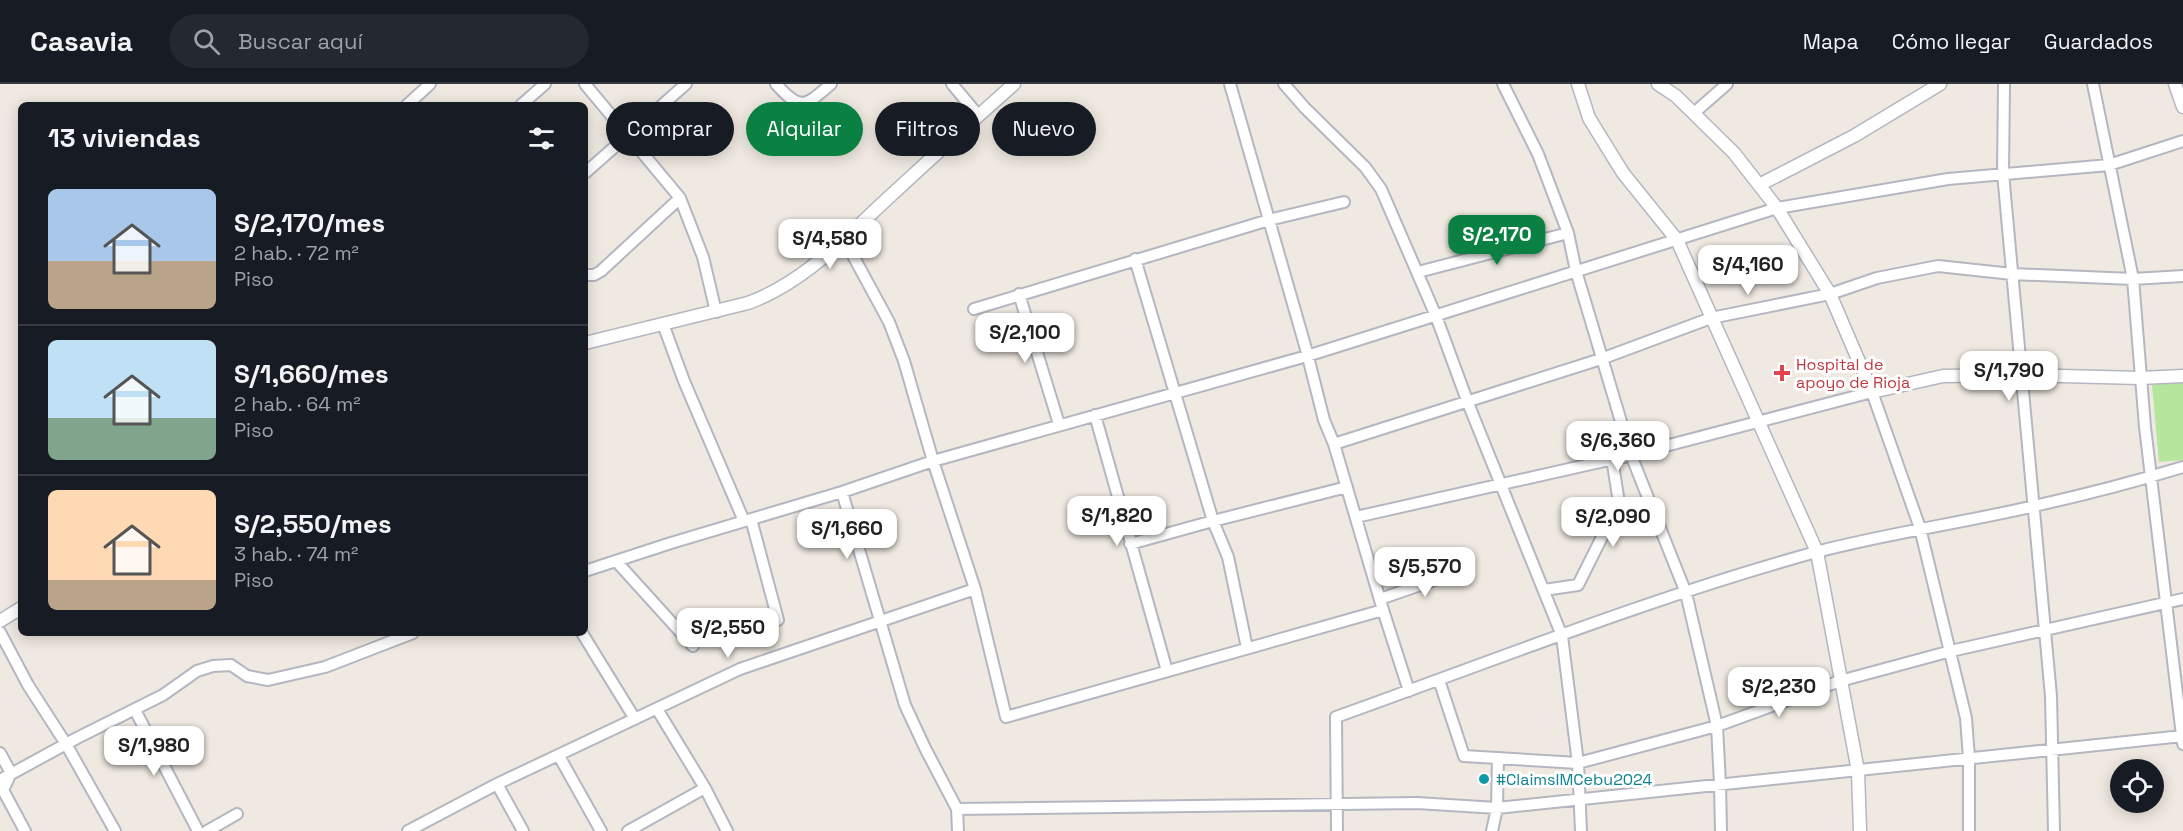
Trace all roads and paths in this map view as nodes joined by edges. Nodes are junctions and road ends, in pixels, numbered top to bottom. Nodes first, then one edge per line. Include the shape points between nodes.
1 (430, 84) edge
2 (545, 84) edge
3 (585, 84) edge
4 (686, 84) edge
5 (776, 84) edge
6 (831, 84) edge
7 (952, 84) edge
8 (1014, 84) edge
9 (1230, 84) edge
10 (1284, 84) edge
11 (1503, 84) edge
12 (1578, 84) edge
13 (1658, 84) edge
14 (1727, 84) edge
15 (1940, 84) edge
16 (2004, 84) edge
17 (2093, 84) edge
18 (2175, 84) edge
19 (421, 101) edge
20 (524, 102) edge
21 (665, 102) edge
22 (967, 102) edge
23 (2183, 107) edge
24 (606, 109) edge
25 (980, 113) edge
26 (1694, 113) junction
27 (2183, 141) edge
28 (606, 154) edge
29 (645, 156) edge
30 (934, 156) edge
31 (2109, 165) junction
32 (588, 170) edge
33 (2003, 173) junction
34 (1759, 184) junction
35 (680, 198) junction
36 (1344, 202) dead end
37 (1777, 208) junction
38 (1269, 220) junction
39 (1568, 233) junction
40 (844, 239) junction
41 (1677, 240) junction
42 (1135, 259) junction
43 (1576, 271) junction
44 (1418, 272) junction
45 (2012, 274) junction
46 (588, 275) edge
47 (2183, 276) edge
48 (2133, 279) junction
49 (1019, 294) junction
50 (1830, 294) junction
51 (974, 309) dead end
52 (716, 312) junction
53 (1436, 315) junction
54 (1711, 318) junction
55 (663, 324) junction
56 (588, 342) edge
57 (1307, 356) junction
58 (1601, 359) junction
59 (2021, 375) junction
60 (2183, 376) edge
61 (2140, 378) junction
62 (1175, 392) junction
63 (1872, 392) junction
64 (1468, 403) junction
65 (1095, 415) junction
66 (1758, 422) junction
67 (1059, 424) junction
68 (1334, 444) junction
69 (1631, 455) junction
70 (1612, 459) junction
71 (933, 461) junction
72 (2183, 467) edge
73 (2151, 477) junction
74 (1501, 483) junction
75 (1347, 488) junction
76 (842, 492) junction
77 (2032, 507) junction
78 (1356, 518) junction
79 (747, 520) junction
80 (1213, 521) junction
81 (1920, 528) junction
82 (1130, 544) junction
83 (1817, 552) junction
84 (616, 561) junction
85 (588, 570) edge
86 (1461, 571) dead end
87 (975, 589) junction
88 (1544, 590) junction
89 (1686, 593) junction
90 (2183, 599) edge
91 (1381, 604) junction
92 (2165, 604) junction
93 (18, 610) edge
94 (778, 620) dead end
95 (0, 621) edge
96 (880, 621) junction
97 (2044, 629) junction
98 (0, 632) edge
99 (405, 636) edge
100 (584, 636) edge
101 (1562, 636) junction
102 (693, 646) dead end
103 (1247, 648) junction
104 (1951, 651) junction
105 (1167, 671) junction
106 (1439, 680) junction
107 (1840, 681) junction
108 (1409, 691) junction
109 (657, 709) junction
110 (135, 710) junction
111 (635, 719) junction
112 (1717, 726) junction
113 (2182, 739) edge
114 (66, 744) junction
115 (2054, 750) junction
116 (0, 753) edge
117 (559, 756) junction
118 (1498, 758) junction
119 (1970, 758) junction
120 (1578, 763) junction
121 (1857, 771) junction
122 (12, 773) junction
123 (0, 780) edge
124 (497, 784) junction
125 (1720, 784) junction
126 (705, 788) junction
127 (1579, 799) junction
128 (1337, 804) junction
129 (1497, 808) junction
130 (957, 809) junction
131 (237, 814) dead end
132 (430, 826) edge
133 (26, 831) edge
134 (115, 831) edge
135 (198, 831) edge
136 (207, 831) edge
137 (408, 831) edge
138 (523, 831) edge
139 (601, 831) edge
140 (628, 831) edge
141 (727, 831) edge
142 (958, 831) edge
143 (1337, 831) edge
144 (1492, 831) edge
145 (1581, 831) edge
146 (1721, 831) edge
147 (1860, 831) edge
148 (1969, 831) edge
149 (2054, 831) edge

1 - 19 street
2 - 20 street
3 - 24 street
4 - 21 street
5 - 6 street via 795,101 810,102
7 - 22 street
8 - 25 street
9 - 38 street
10 - 44 street via 1365,167 1381,189
11 - 39 street via 1538,154
12 - 41 street via 1589,118 1623,172
13 - 26 street
14 - 26 street
15 - 34 street via 1854,136
16 - 33 street
17 - 31 street
18 - 23 street
26 - 34 street
27 - 31 street
28 - 32 street
29 - 35 street
30 - 40 street
31 - 33 street
31 - 48 street
33 - 37 street
33 - 45 street
34 - 37 street
35 - 46 street via 601,271
35 - 52 street via 703,257
36 - 38 street
37 - 41 street
37 - 50 street
38 - 42 street
38 - 57 street
39 - 43 street
39 - 44 street
40 - 52 street via 787,286
40 - 71 street via 889,322 913,386
41 - 43 street
41 - 54 street
42 - 49 street
42 - 62 street
43 - 53 street
43 - 58 street
44 - 53 street
45 - 48 street
45 - 50 street via 1938,266 1877,278
45 - 59 street
47 - 48 street
48 - 61 street
49 - 51 street
49 - 67 street
50 - 54 street
50 - 63 street
52 - 55 street
53 - 57 street
53 - 64 street
54 - 58 street
54 - 66 street
55 - 56 street
55 - 79 street via 684,381
57 - 62 street
57 - 68 street
58 - 64 street
58 - 69 street
59 - 61 street
59 - 63 street via 1943,376
59 - 77 street
60 - 61 street
61 - 73 street
62 - 65 street
62 - 80 street
63 - 66 street
63 - 81 street
64 - 68 street
64 - 74 street
65 - 67 street
65 - 82 street
66 - 69 street
66 - 83 street
67 - 71 street
68 - 75 street
69 - 70 street
69 - 89 street
70 - 74 street
70 - 88 street via 1619,504 1578,585
71 - 76 street
71 - 87 street
72 - 73 street
73 - 77 street
73 - 92 street
74 - 78 street
74 - 88 street
75 - 78 street
75 - 80 street
76 - 79 street
76 - 96 street
77 - 81 street
77 - 97 street
78 - 91 street
79 - 84 street
79 - 94 street
80 - 82 street
80 - 103 street via 1228,557
81 - 83 street
81 - 104 street
82 - 105 street
83 - 89 street
83 - 107 street
84 - 85 street
84 - 102 street
86 - 91 street
87 - 96 street
87 - 105 street via 1006,717
88 - 101 street
89 - 101 street
89 - 112 street
90 - 92 street
91 - 103 street
91 - 108 street
92 - 97 street
92 - 113 street
93 - 95 street
96 - 109 street via 740,669
96 - 130 street via 905,705
97 - 104 street
97 - 115 street
98 - 114 street
99 - 110 street via 325,667 268,680 247,676 231,665 213,666 197,671
100 - 111 street
101 - 106 street
101 - 120 street
103 - 105 street
104 - 107 street
104 - 119 street via 1966,718
106 - 108 street
106 - 118 street via 1464,756
107 - 112 street
107 - 121 street
108 - 128 street via 1336,717
109 - 111 street
109 - 126 street
110 - 114 street
110 - 135 street
111 - 117 street
112 - 120 street
112 - 125 street
113 - 115 street
114 - 122 street
114 - 134 street
115 - 119 street
115 - 149 street
116 - 122 street
117 - 124 street
117 - 139 street
118 - 120 street
118 - 129 street
119 - 121 street
119 - 148 street
120 - 127 street
121 - 125 street
121 - 147 street
122 - 123 street
122 - 133 street via 3,790
124 - 132 street
124 - 138 street
125 - 127 street
125 - 146 street
126 - 140 street
126 - 141 street
127 - 129 street
127 - 145 street
128 - 129 street
128 - 130 street
128 - 143 street
129 - 144 street
130 - 142 street
131 - 136 street
132 - 137 street

